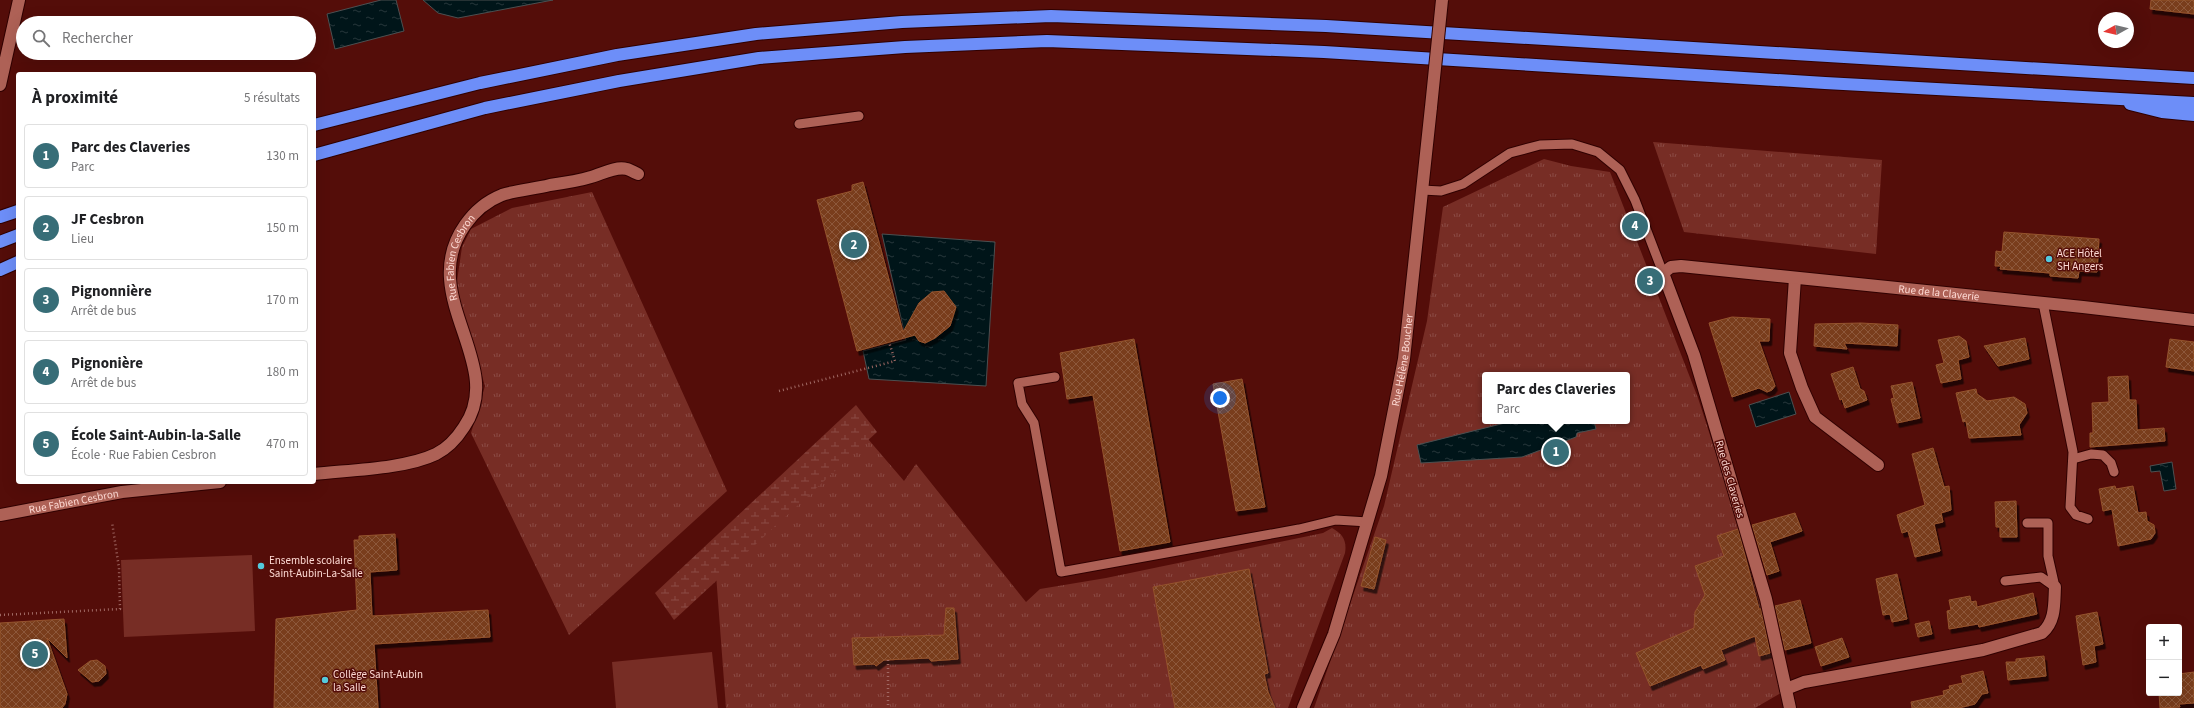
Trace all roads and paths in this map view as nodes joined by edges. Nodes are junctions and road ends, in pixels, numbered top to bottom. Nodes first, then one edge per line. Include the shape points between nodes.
1 (19, 0) edge
2 (1442, 0) edge
3 (2194, 78) edge
4 (0, 84) edge
5 (2102, 97) junction
6 (2194, 103) edge
7 (2194, 115) edge
8 (859, 116) dead end
9 (316, 124) edge
10 (799, 124) dead end
11 (316, 154) edge
12 (638, 174) dead end
13 (1422, 190) junction
14 (16, 212) edge
15 (0, 217) edge
16 (16, 236) edge
17 (0, 242) edge
18 (16, 263) edge
19 (0, 270) edge
20 (1663, 273) junction
21 (1795, 278) junction
22 (2043, 303) junction
23 (2194, 320) edge
24 (889, 342) dead end
25 (1055, 377) dead end
26 (779, 391) dead end
27 (2073, 459) junction
28 (1878, 465) dead end
29 (2114, 472) dead end
30 (316, 474) edge
31 (200, 484) edge
32 (0, 515) edge
33 (2088, 519) dead end
34 (112, 522) dead end
35 (1368, 522) junction
36 (2027, 523) dead end
37 (2005, 581) dead end
38 (2055, 586) junction
39 (0, 615) edge
40 (888, 660) dead end
41 (1786, 689) junction
42 (888, 708) edge
43 (1303, 708) edge
44 (1790, 708) edge

1 - 4 street
2 - 13 street, Rue Hélène Boucher, bridge
3 - 9 highway via 1326,26 1051,16 902,22 756,34 617,55 480,83
5 - 6 highway
5 - 7 highway via 2162,112
5 - 11 highway via 1825,84 1324,52 1047,41 905,47 759,58 619,81 485,108
8 - 10 lane
12 - 30 street, Rue Fabien Cesbron via 626,169 617,169 591,177 503,195 479,209 461,231 449,268 450,293 475,369 477,383 473,410 467,423 449,445 425,459
13 - 20 lane via 1441,191 1463,184 1510,153 1540,145 1572,144 1598,152 1620,170 1635,200
13 - 35 street, Rue Hélène Boucher via 1404,360 1381,476
14 - 15 highway
16 - 17 highway
18 - 19 highway
20 - 21 street, Rue de la Claverie via 1671,267 1680,266
20 - 41 street, Rue des Claveries via 1696,362 1766,599
21 - 22 street, Rue de la Claverie
21 - 28 street via 1790,353 1802,388 1815,416
22 - 23 street, Rue de la Claverie
22 - 27 lane
24 - 26 path via 895,361
25 - 35 lane via 1018,383 1022,404 1034,423 1061,572 1336,520
27 - 29 lane via 2091,454 2103,455 2111,463
27 - 33 lane via 2070,507 2076,515
31 - 32 street, Rue Fabien Cesbron via 122,492
34 - 39 path via 119,568 120,609
35 - 43 street, Rue Hélène Boucher via 1334,634
36 - 38 lane via 2048,523 2048,556
37 - 38 lane via 2041,577
38 - 41 street via 2052,619 2042,633 1983,650 1804,682
40 - 42 path
41 - 44 street, Rue des Claveries

